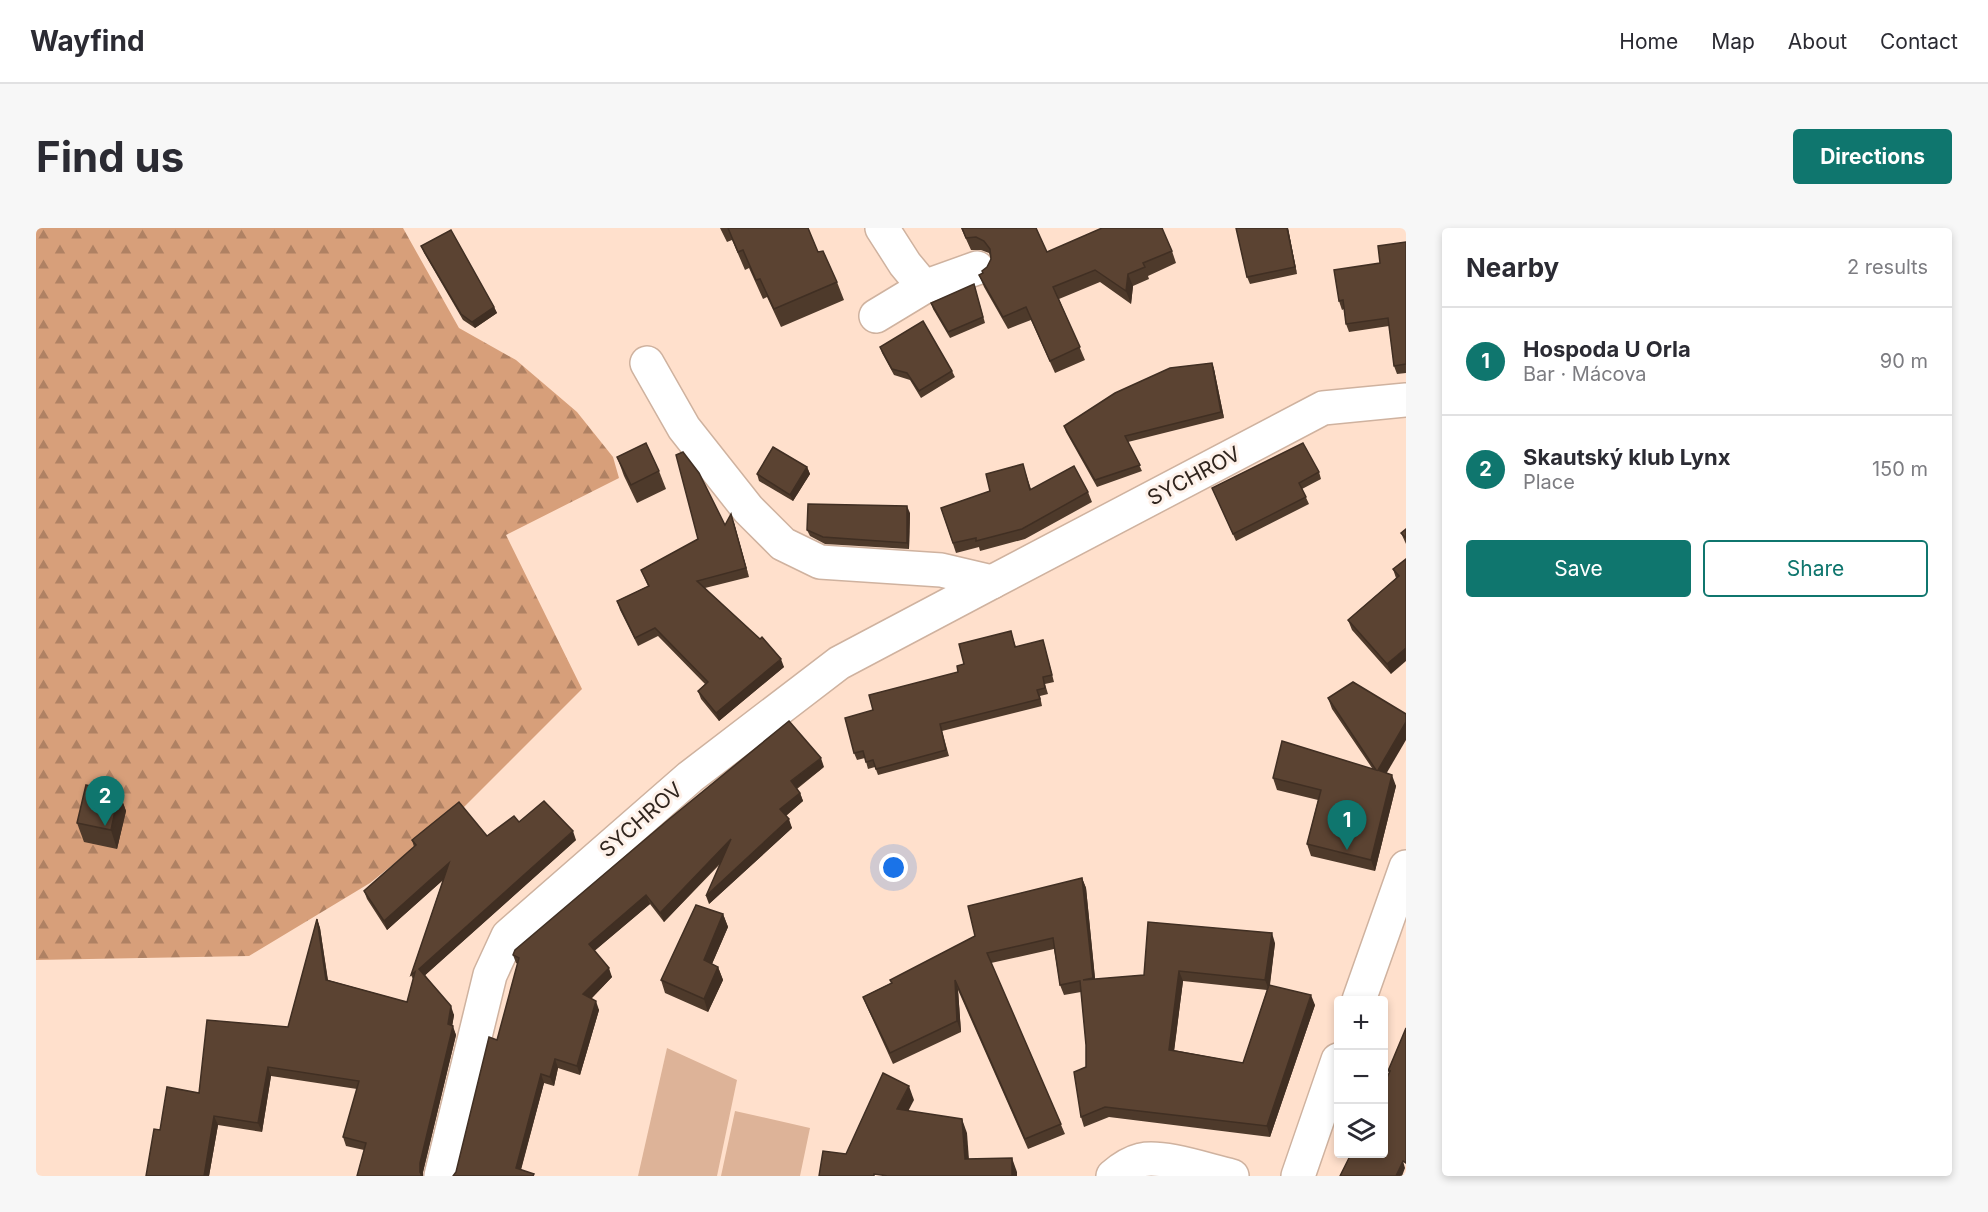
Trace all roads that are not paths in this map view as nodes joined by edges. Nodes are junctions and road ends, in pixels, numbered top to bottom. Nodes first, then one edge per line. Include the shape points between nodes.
1 (882, 228) edge
2 (977, 268) dead end
3 (924, 288) junction
4 (876, 316) dead end
5 (647, 363) dead end
6 (1406, 400) edge
7 (992, 582) junction
8 (1406, 867) edge
9 (1360, 996) edge
10 (1334, 1072) edge
11 (441, 1176) edge
12 (1113, 1176) edge
13 (1232, 1176) edge
14 (1298, 1176) edge

1 - 3 street
2 - 3 street
3 - 4 street
5 - 7 street via 684,428 748,509 783,544 820,562 941,570
6 - 7 street, SYCHROV via 1323,408
7 - 11 street, SYCHROV via 839,663 690,777 508,936 490,975
8 - 9 street
10 - 14 street
12 - 13 street via 1123,1167 1142,1160 1163,1160

